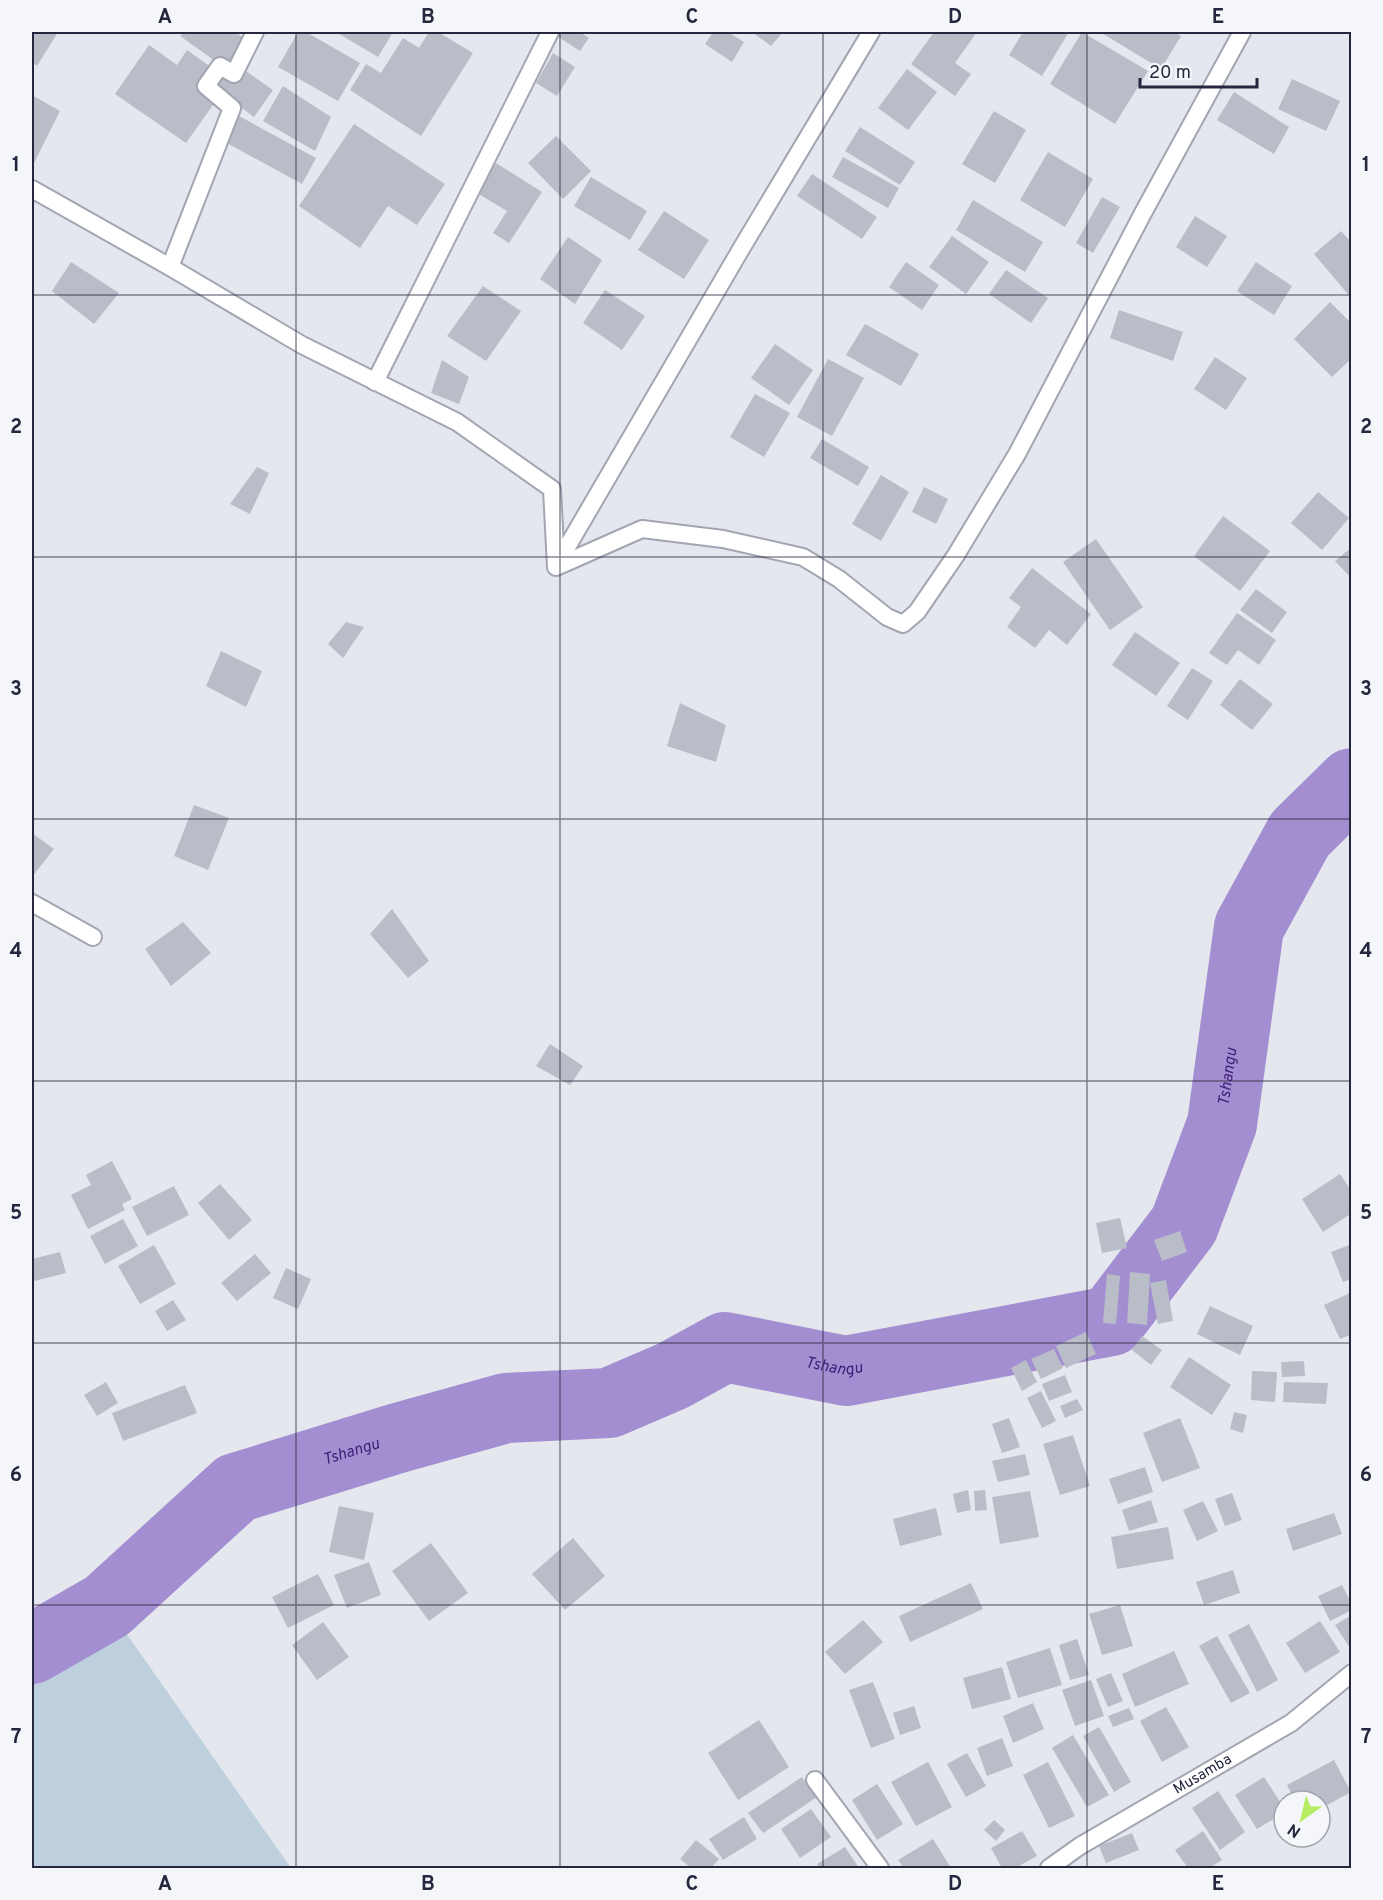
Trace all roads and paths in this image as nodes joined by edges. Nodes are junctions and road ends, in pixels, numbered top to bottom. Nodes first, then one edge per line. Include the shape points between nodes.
1 (255, 32) edge
2 (550, 32) edge
3 (871, 32) edge
4 (1242, 32) edge
5 (32, 189) edge
6 (170, 267) junction
7 (375, 382) junction
8 (556, 567) junction
9 (32, 903) edge
10 (93, 937) dead end
11 (1352, 1673) edge
12 (815, 1780) dead end
13 (880, 1869) edge
14 (1049, 1869) edge

1 - 6 street via 234,74 220,66 206,86 232,108
2 - 7 street
3 - 8 street
4 - 8 street via 1017,454 956,555 917,612 903,624 803,557 723,539 642,529
5 - 6 street
6 - 7 street via 302,345
7 - 8 street via 457,422 552,489
9 - 10 street
11 - 14 street, Musamba via 1291,1723 1080,1846
12 - 13 street

